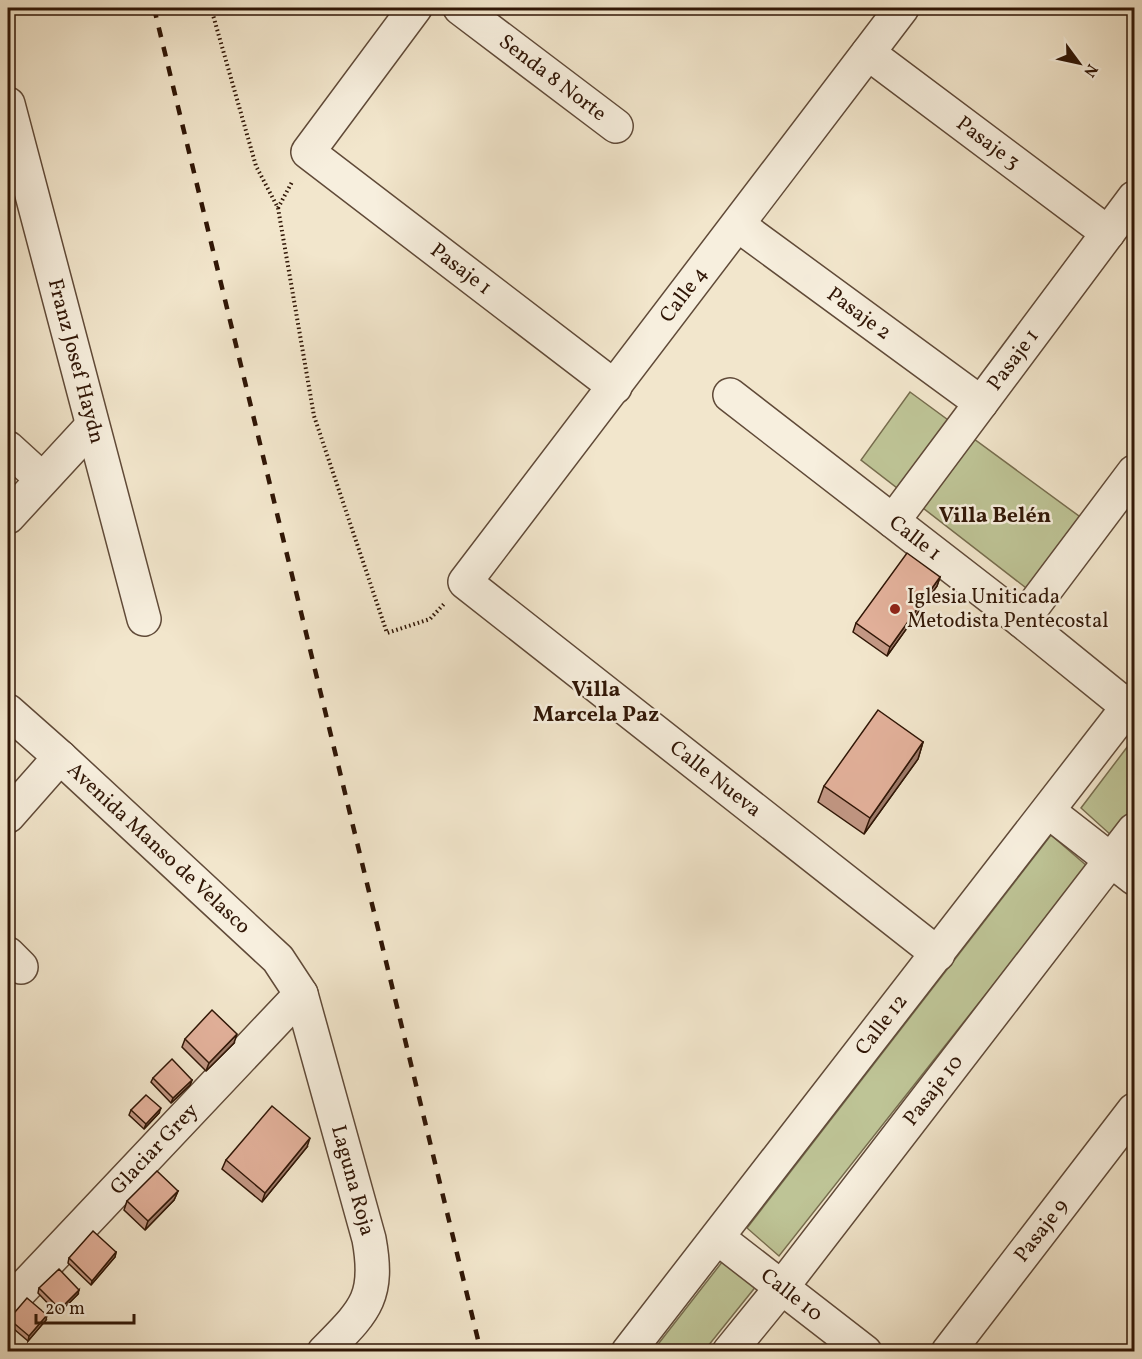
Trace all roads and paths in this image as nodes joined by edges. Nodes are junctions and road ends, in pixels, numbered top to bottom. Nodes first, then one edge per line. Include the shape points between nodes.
1 (211, 8) edge
2 (415, 8) edge
3 (460, 8) edge
4 (902, 8) edge
5 (868, 53) junction
6 (8, 104) edge
7 (616, 126) dead end
8 (8, 197) edge
9 (1134, 198) edge
10 (39, 225) junction
11 (738, 225) junction
12 (1108, 233) junction
13 (615, 387) junction
14 (730, 395) dead end
15 (981, 404) junction
16 (92, 426) junction
17 (8, 448) edge
18 (1134, 472) edge
19 (42, 479) junction
20 (8, 517) edge
21 (893, 521) junction
22 (465, 582) junction
23 (144, 619) dead end
24 (1022, 621) junction
25 (1131, 703) edge
26 (8, 711) edge
27 (60, 757) junction
28 (1048, 811) junction
29 (8, 816) edge
30 (1134, 830) edge
31 (1123, 869) edge
32 (938, 954) junction
33 (301, 994) junction
34 (1134, 1110) edge
35 (718, 1238) junction
36 (782, 1287) junction
37 (8, 1304) edge
38 (324, 1352) edge
39 (628, 1352) edge
40 (729, 1352) edge
41 (865, 1352) edge
42 (948, 1352) edge

1 - 22 path via 256,166 278,208 314,416 387,633 430,619
2 - 13 street, Pasaje 1 via 308,152
3 - 7 street, Senda 8 Norte
4 - 5 street, Calle 4
5 - 11 street, Calle 4
5 - 12 street, Pasaje 3
6 - 10 street, Franz Josef Haydn
8 - 10 street
9 - 12 street, Pasaje 1
10 - 16 street, Franz Josef Haydn
11 - 13 street, Calle 4
11 - 15 street, Pasaje 2
12 - 15 street, Pasaje 1
13 - 22 street, Calle 4
14 - 21 street, Calle 1
15 - 21 street, Pasaje 1
16 - 19 street
16 - 23 street, Franz Josef Haydn
17 - 19 street
18 - 24 street
19 - 20 street
21 - 24 street, Calle 1
22 - 32 street, Calle Nueva
24 - 25 street, Calle 1
25 - 28 street, Calle 12
26 - 27 street, Avenida Manso de Velasco
27 - 29 street
27 - 33 street, Avenida Manso de Velasco via 278,959
28 - 31 street
28 - 32 street, Calle 12
30 - 31 street, Pasaje 10
31 - 36 street, Pasaje 10
32 - 35 street, Calle 12
33 - 37 street, Glaciar Grey
33 - 38 street, Laguna Roja via 373,1259 373,1283 367,1304
34 - 42 street, Pasaje 9
35 - 36 street, Calle 10
35 - 39 street, Calle 12
36 - 40 street, Pasaje 10
36 - 41 street, Calle 10

